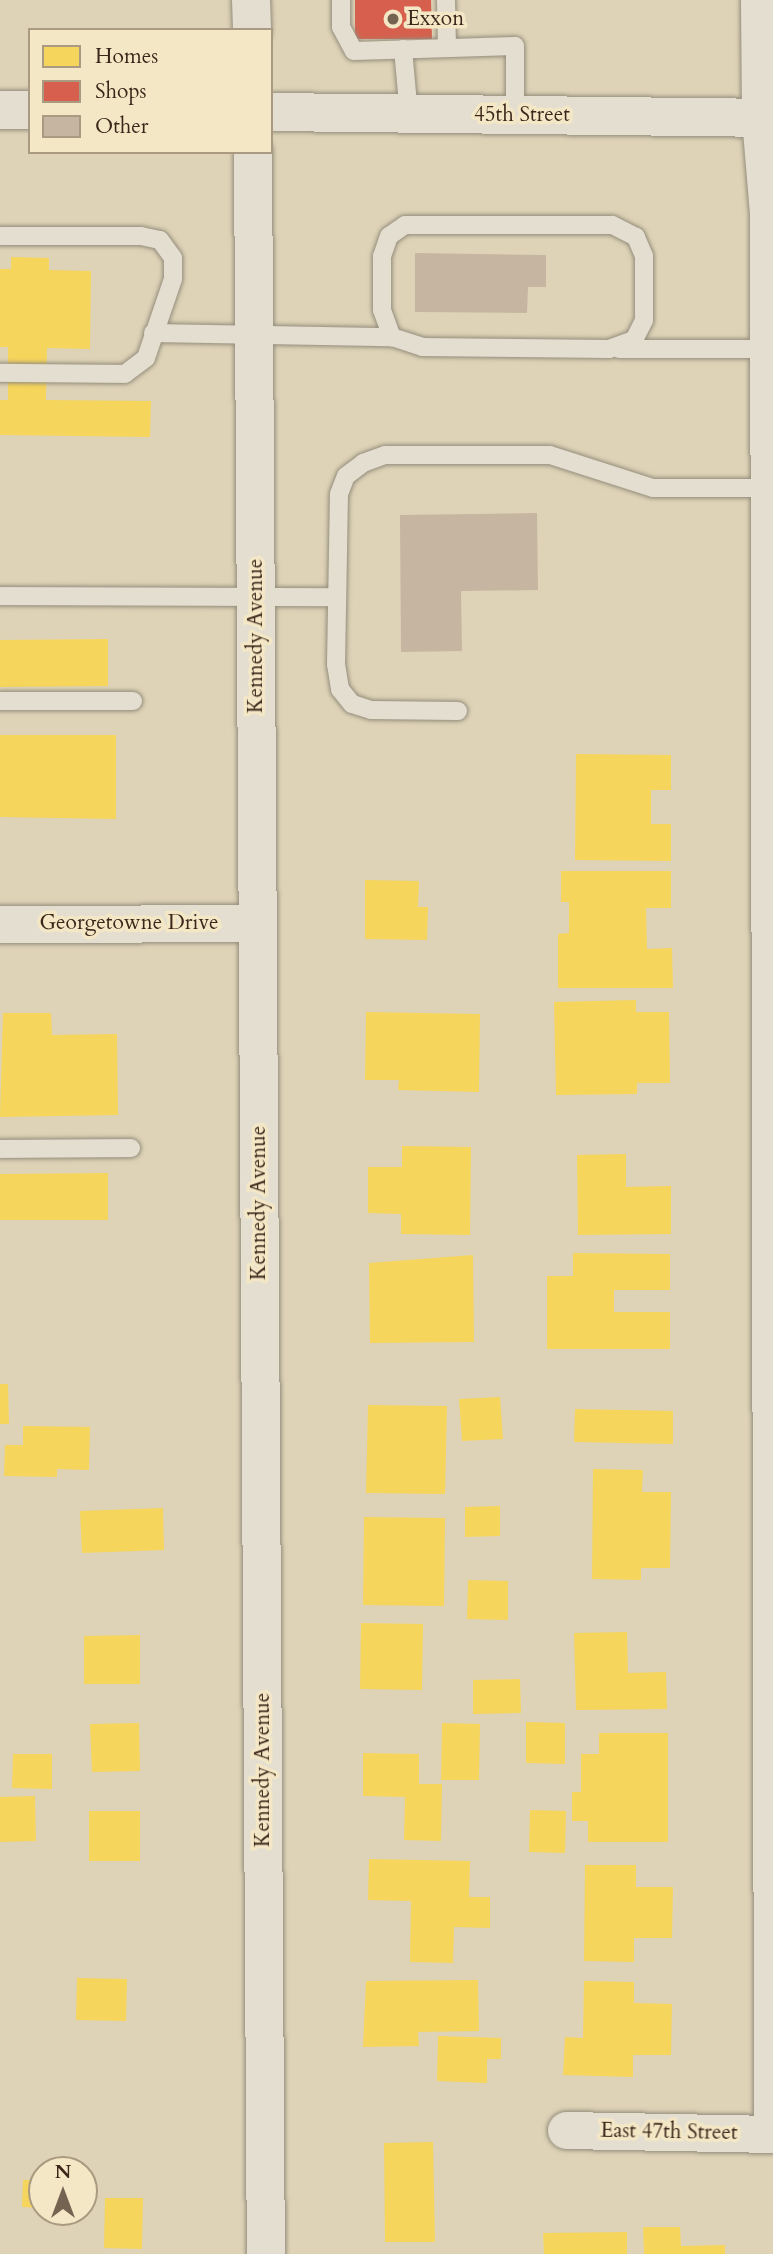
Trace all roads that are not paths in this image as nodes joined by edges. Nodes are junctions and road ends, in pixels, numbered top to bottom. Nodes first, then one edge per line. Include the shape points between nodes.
1 (251, 0) edge
2 (341, 0) edge
3 (446, 0) edge
4 (759, 0) edge
5 (252, 28) edge
6 (447, 47) junction
7 (402, 49) junction
8 (0, 110) edge
9 (28, 110) edge
10 (273, 112) edge
11 (409, 115) junction
12 (516, 115) junction
13 (766, 118) edge
14 (253, 154) edge
15 (0, 236) edge
16 (153, 333) junction
17 (254, 335) junction
18 (392, 337) junction
19 (609, 349) junction
20 (768, 349) junction
21 (0, 373) edge
22 (771, 401) edge
23 (769, 488) junction
24 (771, 560) edge
25 (0, 596) edge
26 (256, 597) junction
27 (337, 597) junction
28 (0, 701) edge
29 (132, 701) dead end
30 (458, 711) dead end
31 (258, 923) junction
32 (0, 924) edge
33 (771, 1133) edge
34 (131, 1148) dead end
35 (0, 1149) edge
36 (565, 2130) dead end
37 (772, 2134) edge
38 (266, 2254) edge

1 - 5 street
2 - 7 lane via 341,27 354,51
3 - 6 lane
4 - 13 street
6 - 7 lane
6 - 12 lane via 516,46
7 - 11 lane
8 - 9 street
10 - 11 street, 45th Street
11 - 12 street, 45th Street
12 - 13 street, 45th Street
13 - 20 street
14 - 17 street, Kennedy Avenue
15 - 16 lane via 141,236 160,240 173,258 173,279
16 - 17 lane
16 - 21 lane via 146,358 125,374
17 - 18 lane
17 - 26 street, Kennedy Avenue
18 - 19 lane via 422,347
18 - 19 lane via 382,310 382,256 389,236 405,225 612,225 636,237 644,256 644,320 634,340
19 - 20 lane
20 - 22 street
22 - 23 street
23 - 24 street
23 - 27 lane via 653,488 550,455 385,455 346,476 339,494
24 - 33 street
25 - 26 lane
26 - 27 lane
26 - 31 street, Kennedy Avenue
27 - 30 lane via 336,665 341,689 352,704 371,710
28 - 29 lane
31 - 32 street, Georgetowne Drive
31 - 38 street, Kennedy Avenue
33 - 37 street
34 - 35 lane
36 - 37 street, East 47th Street

